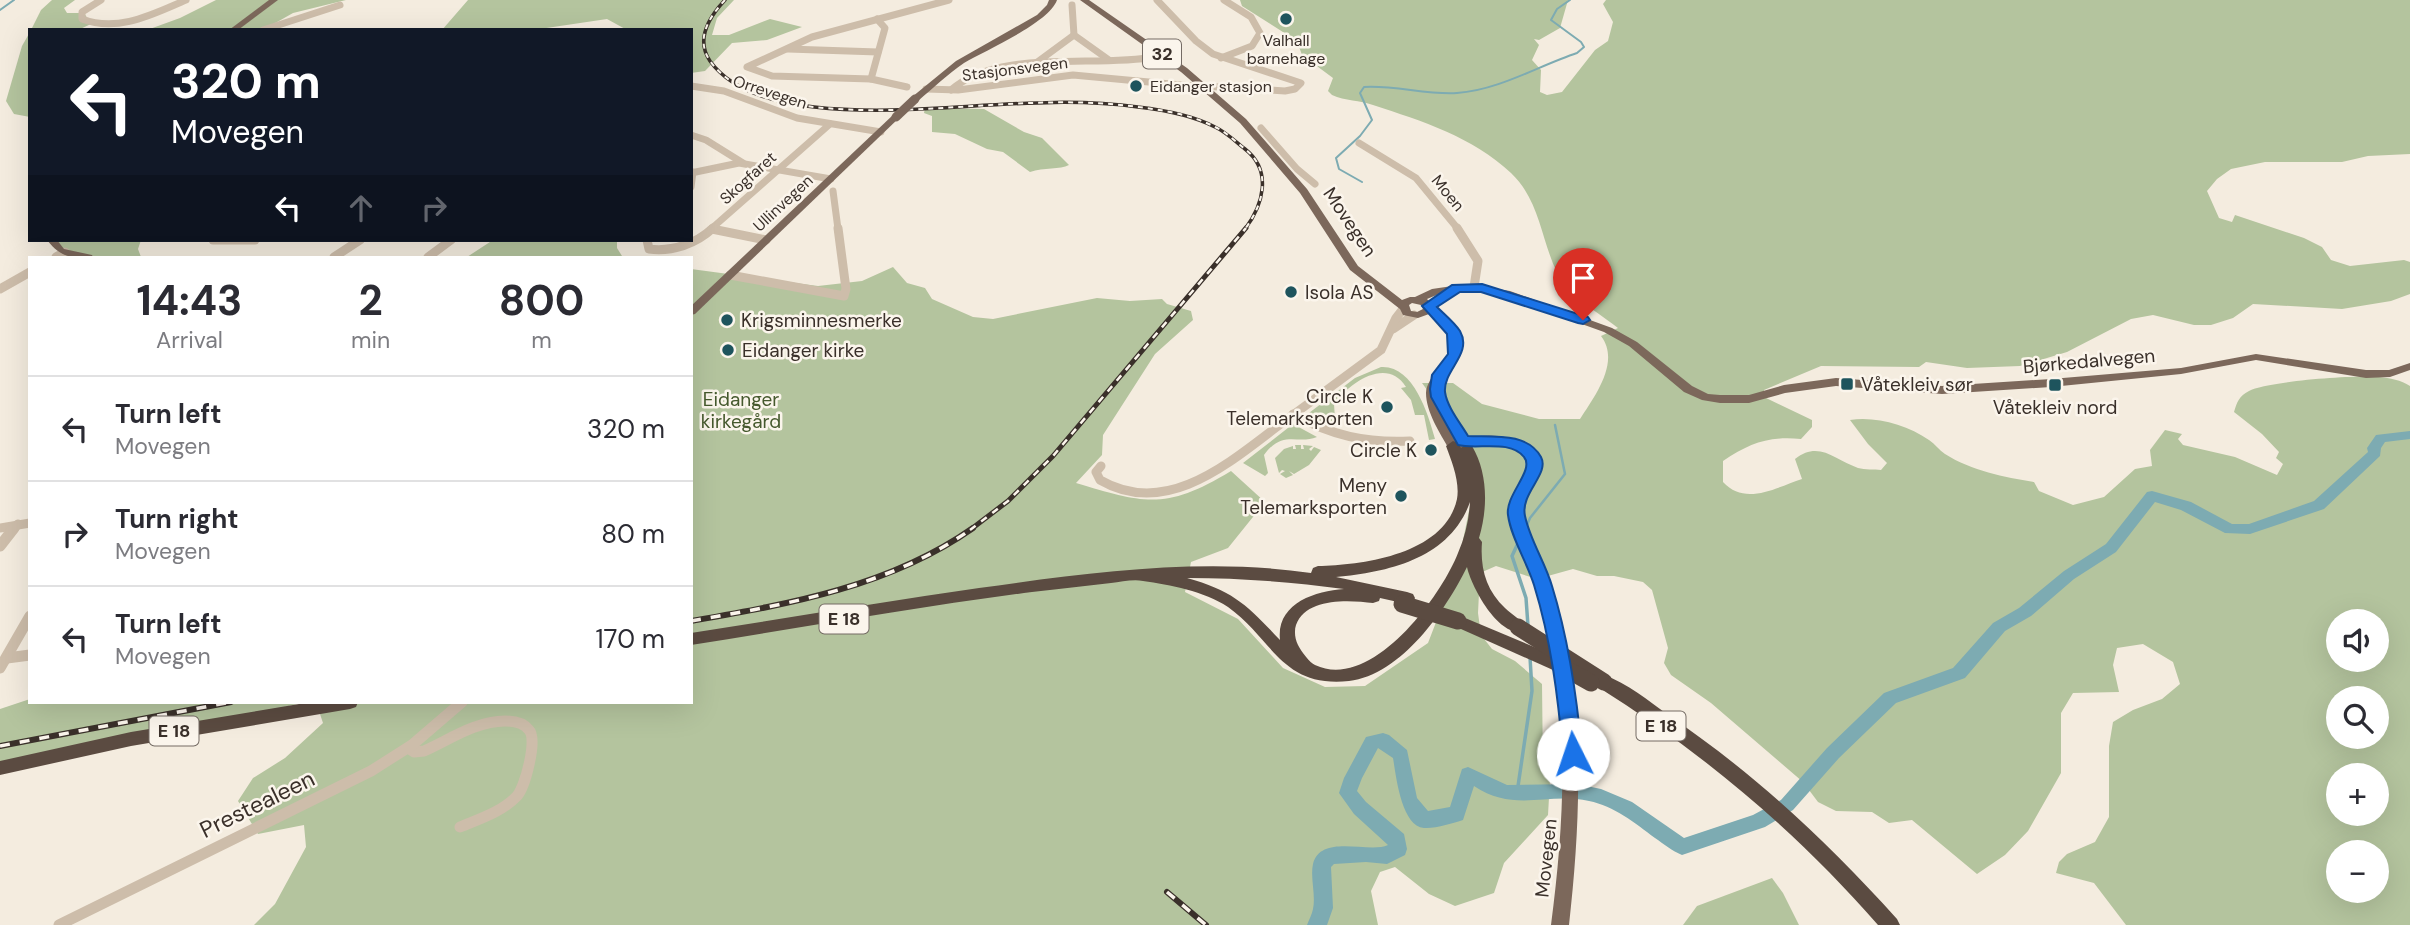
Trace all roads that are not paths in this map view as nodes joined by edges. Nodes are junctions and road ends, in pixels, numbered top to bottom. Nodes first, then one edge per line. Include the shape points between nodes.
1 (102, 0) edge
2 (186, 0) edge
3 (274, 0) edge
4 (949, 0) edge
5 (1053, 0) edge
6 (1084, 0) edge
7 (1090, 0) edge
8 (1157, 0) edge
9 (1224, 0) edge
10 (340, 5) dead end
11 (1072, 5) dead end
12 (1105, 15) junction
13 (877, 19) junction
14 (236, 28) edge
15 (269, 28) edge
16 (1074, 36) junction
17 (784, 49) junction
18 (877, 52) junction
19 (1155, 57) dead end
20 (1222, 58) junction
21 (1109, 61) junction
22 (1036, 63) junction
23 (871, 79) junction
24 (693, 86) edge
25 (907, 88) dead end
26 (926, 89) junction
27 (951, 90) junction
28 (1219, 92) junction
29 (915, 99) joint
30 (830, 124) junction
31 (1262, 128) dead end
32 (881, 132) junction
33 (693, 136) edge
34 (1359, 143) dead end
35 (744, 164) junction
36 (778, 170) junction
37 (693, 173) edge
38 (831, 179) junction
39 (1301, 187) junction
40 (833, 191) dead end
41 (712, 229) junction
42 (766, 240) junction
43 (357, 242) edge
44 (448, 242) edge
45 (647, 242) edge
46 (692, 242) edge
47 (693, 242) edge
48 (336, 256) edge
49 (429, 256) edge
50 (28, 273) edge
51 (730, 275) junction
52 (1366, 279) junction
53 (1474, 287) junction
54 (1457, 288) junction
55 (0, 289) edge
56 (1416, 300) junction
57 (1429, 307) junction
58 (1402, 308) junction
59 (693, 310) edge
60 (1416, 315) junction
61 (1393, 329) junction
62 (1454, 338) junction
63 (2410, 366) edge
64 (1293, 414) junction
65 (1410, 441) dead end
66 (1461, 445) junction
67 (1101, 466) dead end
68 (1461, 469) junction
69 (1475, 518) junction
70 (28, 523) edge
71 (18, 524) junction
72 (0, 528) edge
73 (0, 546) edge
74 (1275, 573) junction
75 (1143, 578) junction
76 (1442, 594) junction
77 (1398, 600) junction
78 (28, 620) edge
79 (1520, 638) junction
80 (693, 642) edge
81 (693, 642) edge
82 (28, 656) edge
83 (4, 663) edge
84 (1312, 670) junction
85 (305, 704) edge
86 (338, 704) edge
87 (460, 704) edge
88 (408, 748) junction
89 (0, 762) edge
90 (0, 768) edge
91 (460, 827) dead end
92 (1815, 850) junction
93 (59, 925) edge
94 (1560, 925) edge
95 (1879, 925) edge
96 (1890, 925) edge

1 - 2 street via 82,12 82,19 125,21
3 - 14 main road
4 - 13 street
5 - 26 main road via 1040,18 959,63
6 - 12 main road, 32
7 - 12 main road, 32
8 - 20 street via 1199,44
9 - 20 street via 1248,14 1260,33 1252,46
10 - 15 street
11 - 16 street
12 - 28 main road, 32
13 - 17 street
13 - 18 street via 885,25
16 - 21 street
16 - 22 street
17 - 18 street
17 - 23 street via 747,66 772,76
18 - 23 street
19 - 21 street
20 - 28 street, Stasjonsvegen via 1301,83 1285,92
21 - 22 street
22 - 27 street via 964,77
23 - 25 street
24 - 30 street, Orrevegen
26 - 27 street, Stasjonsvegen
26 - 29 main road
27 - 28 street, Stasjonsvegen, bridge via 1070,75
28 - 39 main road, Movegen / 32
29 - 32 main road, Ullinvegen, bridge
30 - 32 street, Orrevegen
30 - 36 street, Skogfaret
31 - 39 street, Movegen via 1315,184
32 - 38 main road, Ullinvegen
33 - 35 street
34 - 53 street, Moen via 1416,178 1464,236 1478,261
35 - 36 street
35 - 37 street
36 - 38 street
36 - 41 street, Skogfaret
38 - 42 main road, Ullinvegen
39 - 52 main road, Movegen / 32
40 - 51 street via 844,296
41 - 42 street
41 - 47 street, Skogfaret
42 - 51 main road, Ullinvegen
43 - 48 street
44 - 49 street
45 - 46 street, Skogfaret via 652,250 667,251
50 - 55 street
51 - 59 main road, Ullinvegen
52 - 56 main road, Movegen / 32
52 - 58 main road, Movegen / 32
53 - 54 main road, Bjørkedalvegen
53 - 63 main road, Bjørkedalvegen via 1506,293 1608,330 1701,395 1732,400 1843,382 1965,389 2181,371 2256,357 2366,374
54 - 56 main road, Bjørkedalvegen
54 - 57 main road, Bjørkedalvegen
56 - 57 main road, 32
56 - 58 main road, Bjørkedalvegen via 1407,301
57 - 60 main road, Bjørkedalvegen
57 - 62 main road, 32
58 - 60 main road, 32
58 - 61 street
60 - 61 street
60 - 62 main road, 32
61 - 64 street via 1381,350
62 - 66 main road via 1455,354 1439,375 1438,397
64 - 65 street via 1350,440
64 - 67 street via 1217,471 1183,488 1152,492 1114,487 1096,476
66 - 68 highway, E 18
66 - 69 highway, E 18 via 1476,476
66 - 94 main road, Movegen via 1514,443 1535,460 1535,471 1517,497 1516,515 1550,606 1571,725 1572,811
68 - 74 highway, E 18 via 1464,493 1458,517 1423,548 1365,568
68 - 76 highway, E 18 via 1470,489 1469,519
69 - 76 highway, E 18 via 1467,551
69 - 79 highway, E 18 via 1479,523 1474,564 1478,585
70 - 71 street
71 - 72 street
71 - 73 street
74 - 77 highway, E 18 via 1342,583
74 - 80 highway, E 18 via 1195,570 1099,576
75 - 77 highway, E 18 via 1274,578
75 - 81 highway, E 18
75 - 84 highway, E 18 via 1191,585 1222,597 1248,616 1286,658
76 - 84 highway, E 18 via 1418,627 1381,663 1346,675
77 - 79 highway, E 18, bridge
77 - 84 highway, E 18 via 1327,597 1299,609 1287,624 1287,641 1294,655
78 - 83 street
79 - 92 highway, E 18, bridge via 1600,683 1727,770
82 - 83 street
85 - 89 highway, E 18
86 - 90 highway, E 18 via 131,739
87 - 88 street, Prestealeen
88 - 91 street via 424,751 493,722 511,721 530,730 527,778 518,796
88 - 93 street, Prestealeen via 351,782
92 - 95 highway, E 18
92 - 96 highway, E 18

